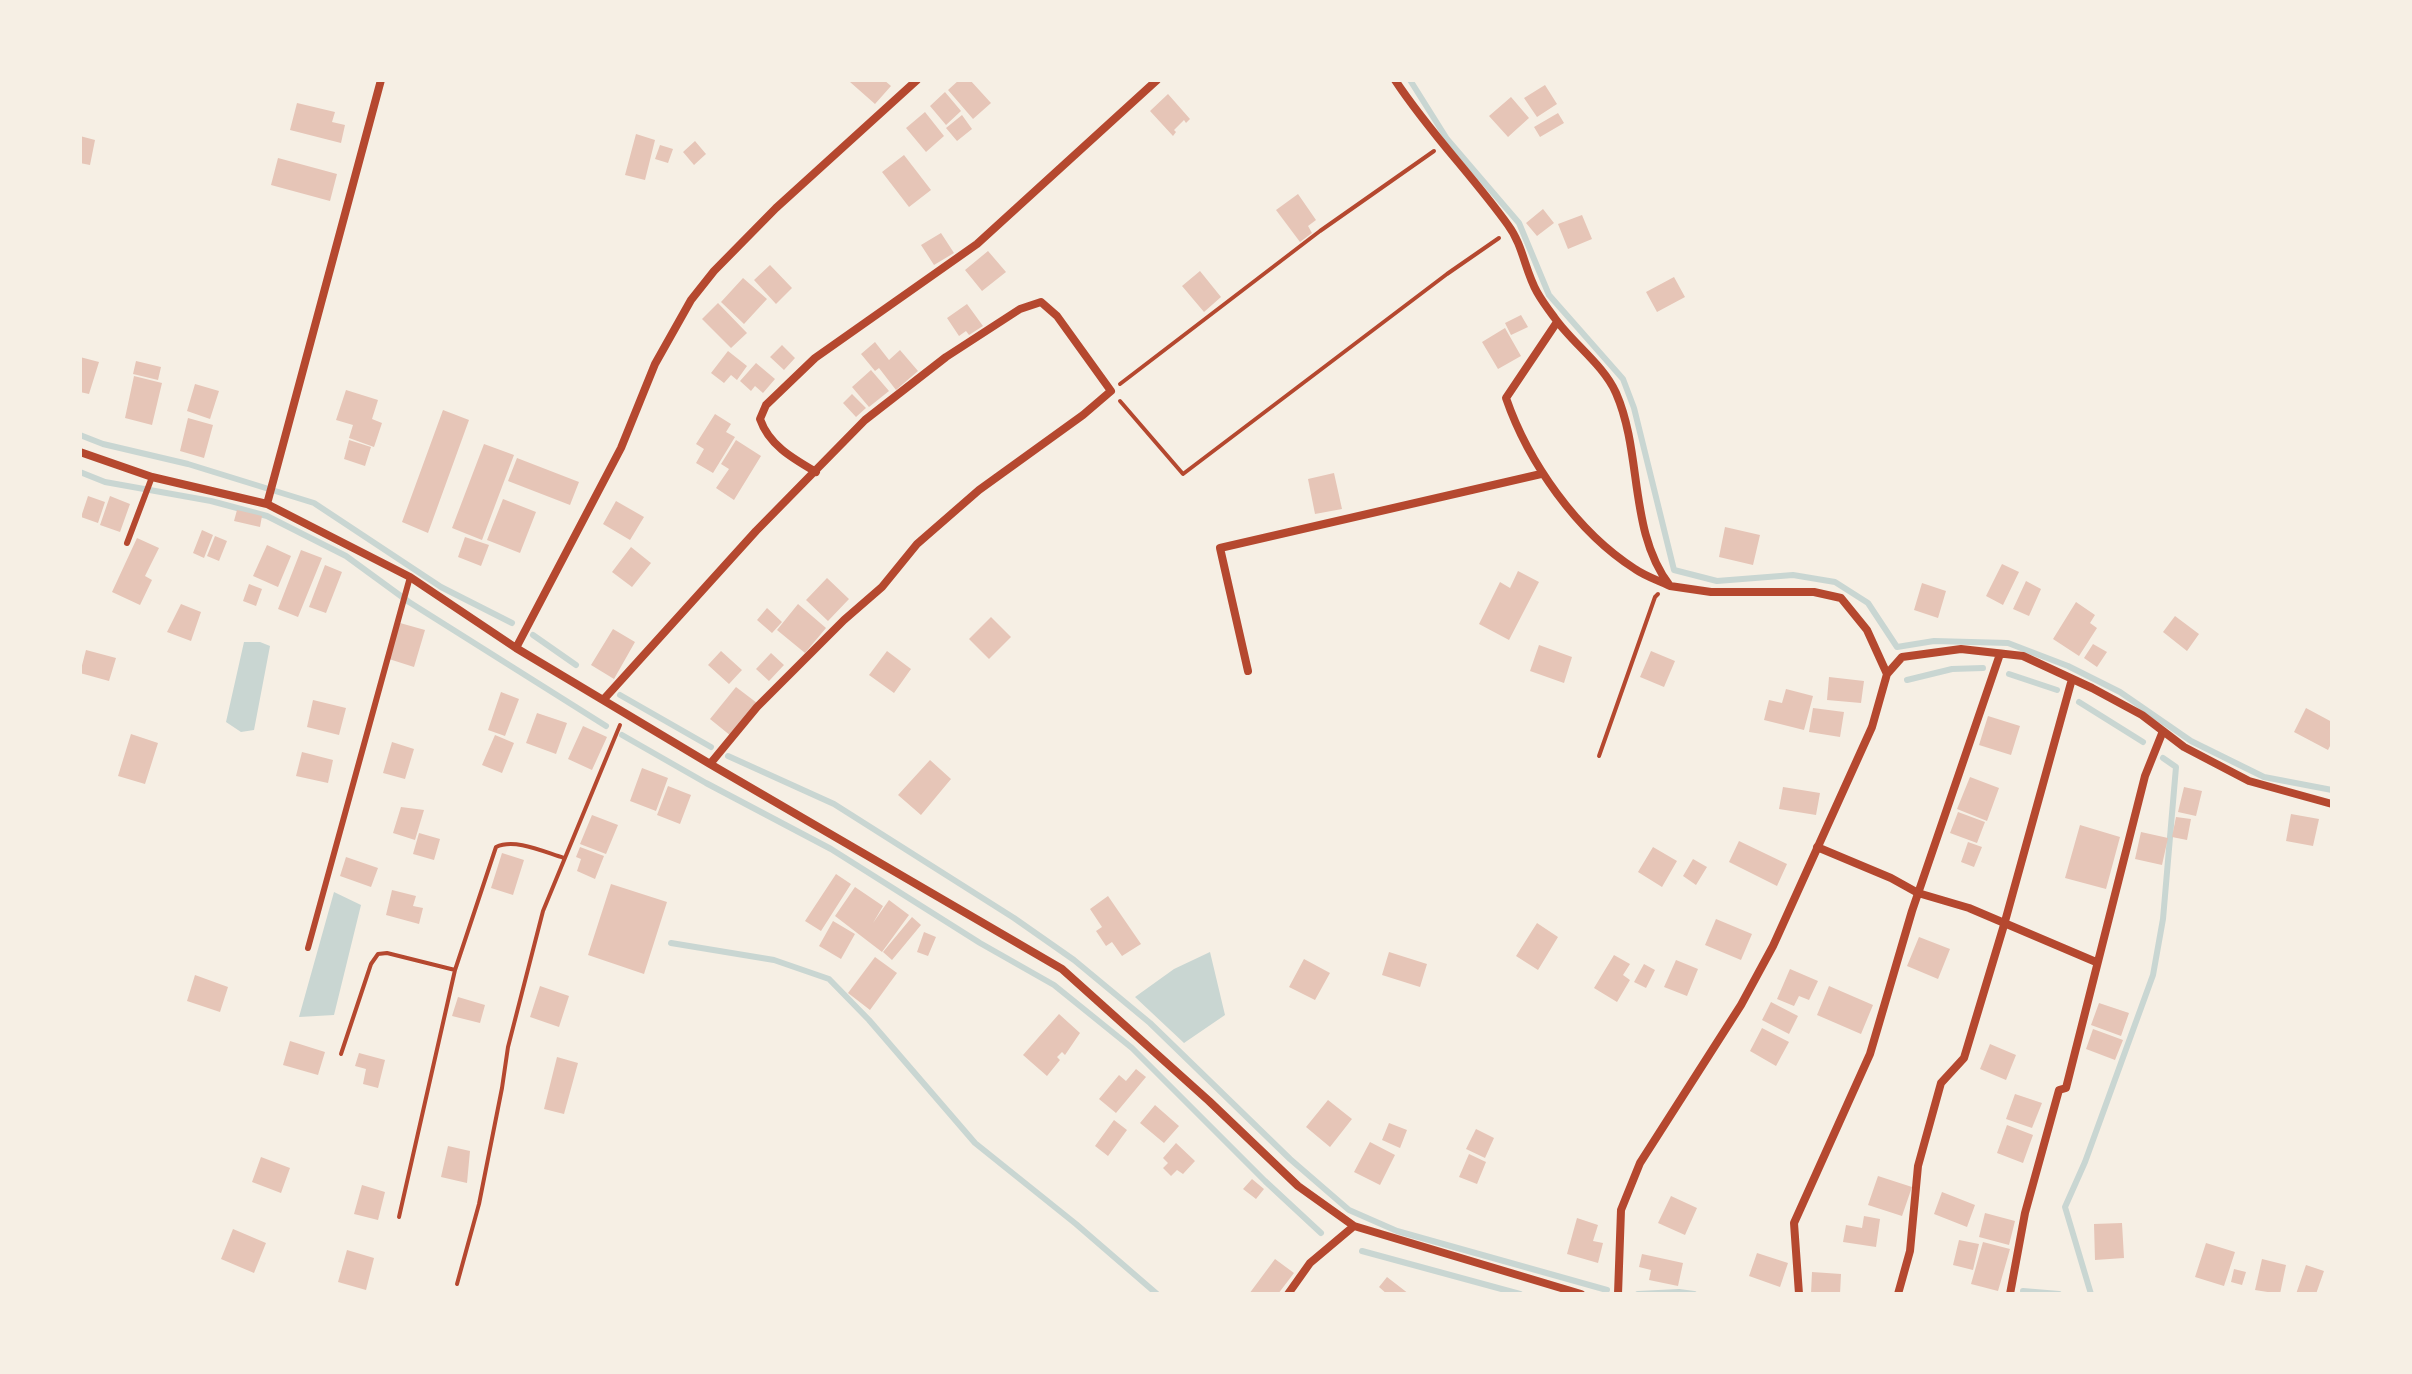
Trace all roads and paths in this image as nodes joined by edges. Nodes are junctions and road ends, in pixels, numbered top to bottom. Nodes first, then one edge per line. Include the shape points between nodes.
1 (381, 80) edge
2 (917, 80) edge
3 (1157, 80) edge
4 (1395, 80) edge
5 (1443, 145) junction
6 (1510, 226) junction
7 (1557, 322) junction
8 (1111, 391) junction
9 (80, 452) edge
10 (816, 472) junction
11 (1541, 474) junction
12 (150, 481) junction
13 (268, 500) junction
14 (127, 543) dead end
15 (410, 577) junction
16 (1670, 586) junction
17 (516, 648) junction
18 (2000, 654) junction
19 (1248, 671) dead end
20 (1887, 674) junction
21 (2072, 679) junction
22 (604, 699) junction
23 (626, 712) junction
24 (2163, 731) junction
25 (1599, 756) dead end
26 (710, 764) junction
27 (2332, 804) edge
28 (1817, 847) junction
29 (564, 858) junction
30 (1918, 893) junction
31 (2004, 925) junction
32 (308, 948) dead end
33 (2096, 962) junction
34 (455, 970) junction
35 (341, 1054) dead end
36 (399, 1217) dead end
37 (1354, 1226) junction
38 (457, 1284) dead end
39 (1288, 1294) edge
40 (1581, 1294) edge
41 (1618, 1294) edge
42 (1799, 1294) edge
43 (1898, 1294) edge
44 (2010, 1294) edge

1 - 13 street
2 - 17 street via 776,208 691,300
3 - 10 street via 977,244 815,358 766,405 760,419 766,436
4 - 5 street
5 - 6 street
5 - 8 path via 1320,231
6 - 7 street via 1536,291
6 - 8 path via 1183,474
7 - 11 street via 1506,398
7 - 16 street via 1615,392 1632,448 1647,540 1656,567
8 - 10 street via 1041,302 1020,309 946,357 865,420
8 - 26 street via 979,490 917,544 882,587 757,707
9 - 12 street
10 - 22 street
11 - 16 street via 1600,543 1636,570
11 - 19 street via 1220,548
12 - 13 street
12 - 14 lane
13 - 15 street
15 - 17 street
15 - 32 lane
16 - 20 street via 1711,592 1814,592 1841,598 1867,630
16 - 25 path via 1655,597
17 - 22 street
18 - 20 street via 1961,649 1902,657
18 - 21 street via 2023,656
18 - 30 street
20 - 28 street via 1872,727
21 - 24 street
21 - 31 street
22 - 23 street
23 - 26 street
23 - 29 path
24 - 27 street via 2249,781
24 - 33 street via 2145,776
26 - 37 street via 1062,969 1298,1186
28 - 30 street
28 - 41 street via 1741,1005 1640,1163 1621,1210
29 - 34 path via 514,844 496,847
29 - 38 path via 529,960 479,1204
30 - 31 street
30 - 42 street via 1870,1054 1794,1223
31 - 33 street
31 - 43 street via 1964,1058 1941,1083 1918,1166 1910,1251
33 - 44 street via 2066,1088 2059,1090 2025,1213
34 - 35 path via 378,954
34 - 36 path
37 - 39 street via 1310,1263
37 - 40 street

